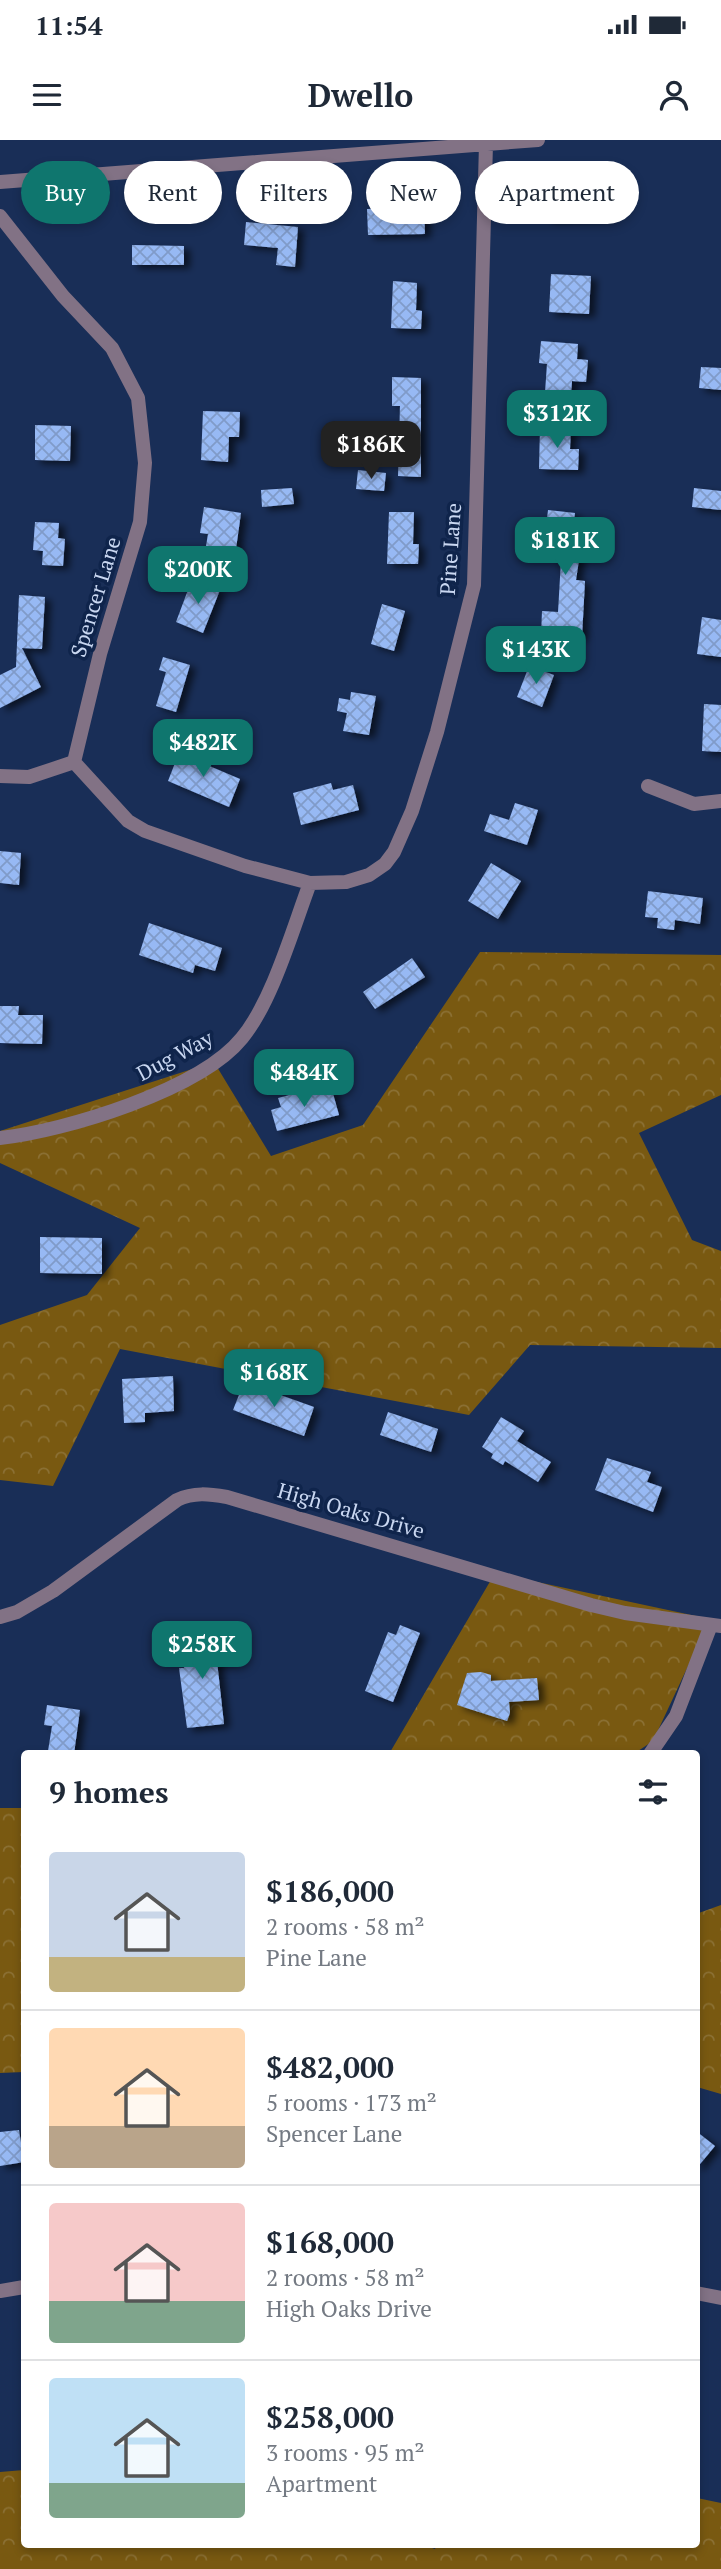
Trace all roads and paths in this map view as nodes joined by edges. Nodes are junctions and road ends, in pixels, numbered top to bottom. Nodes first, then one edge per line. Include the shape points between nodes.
1 (538, 140) edge
2 (486, 144) junction
3 (0, 182) edge
4 (0, 216) edge
5 (74, 762) junction
6 (0, 776) edge
7 (648, 786) dead end
8 (721, 801) edge
9 (310, 883) junction
10 (0, 1138) edge
11 (0, 1617) edge
12 (716, 1625) edge
13 (653, 1750) edge
14 (21, 2288) edge
15 (0, 2291) edge
16 (700, 2294) edge
17 (721, 2298) edge

1 - 2 street
2 - 3 street
2 - 9 street, Pine Lane via 474,585 436,732 394,852 369,875 346,883
4 - 5 street, Spencer Lane via 63,296 112,348 138,398 145,463 140,522 100,654
5 - 6 street via 29,777
5 - 9 street via 128,821 145,831
7 - 8 street via 694,804
9 - 10 street, Dug Way via 268,993 228,1053 178,1083 113,1111
11 - 12 street, High Oaks Drive via 53,1591 177,1500 206,1494 240,1500 591,1605
12 - 13 street via 676,1716
14 - 15 street
16 - 17 street

